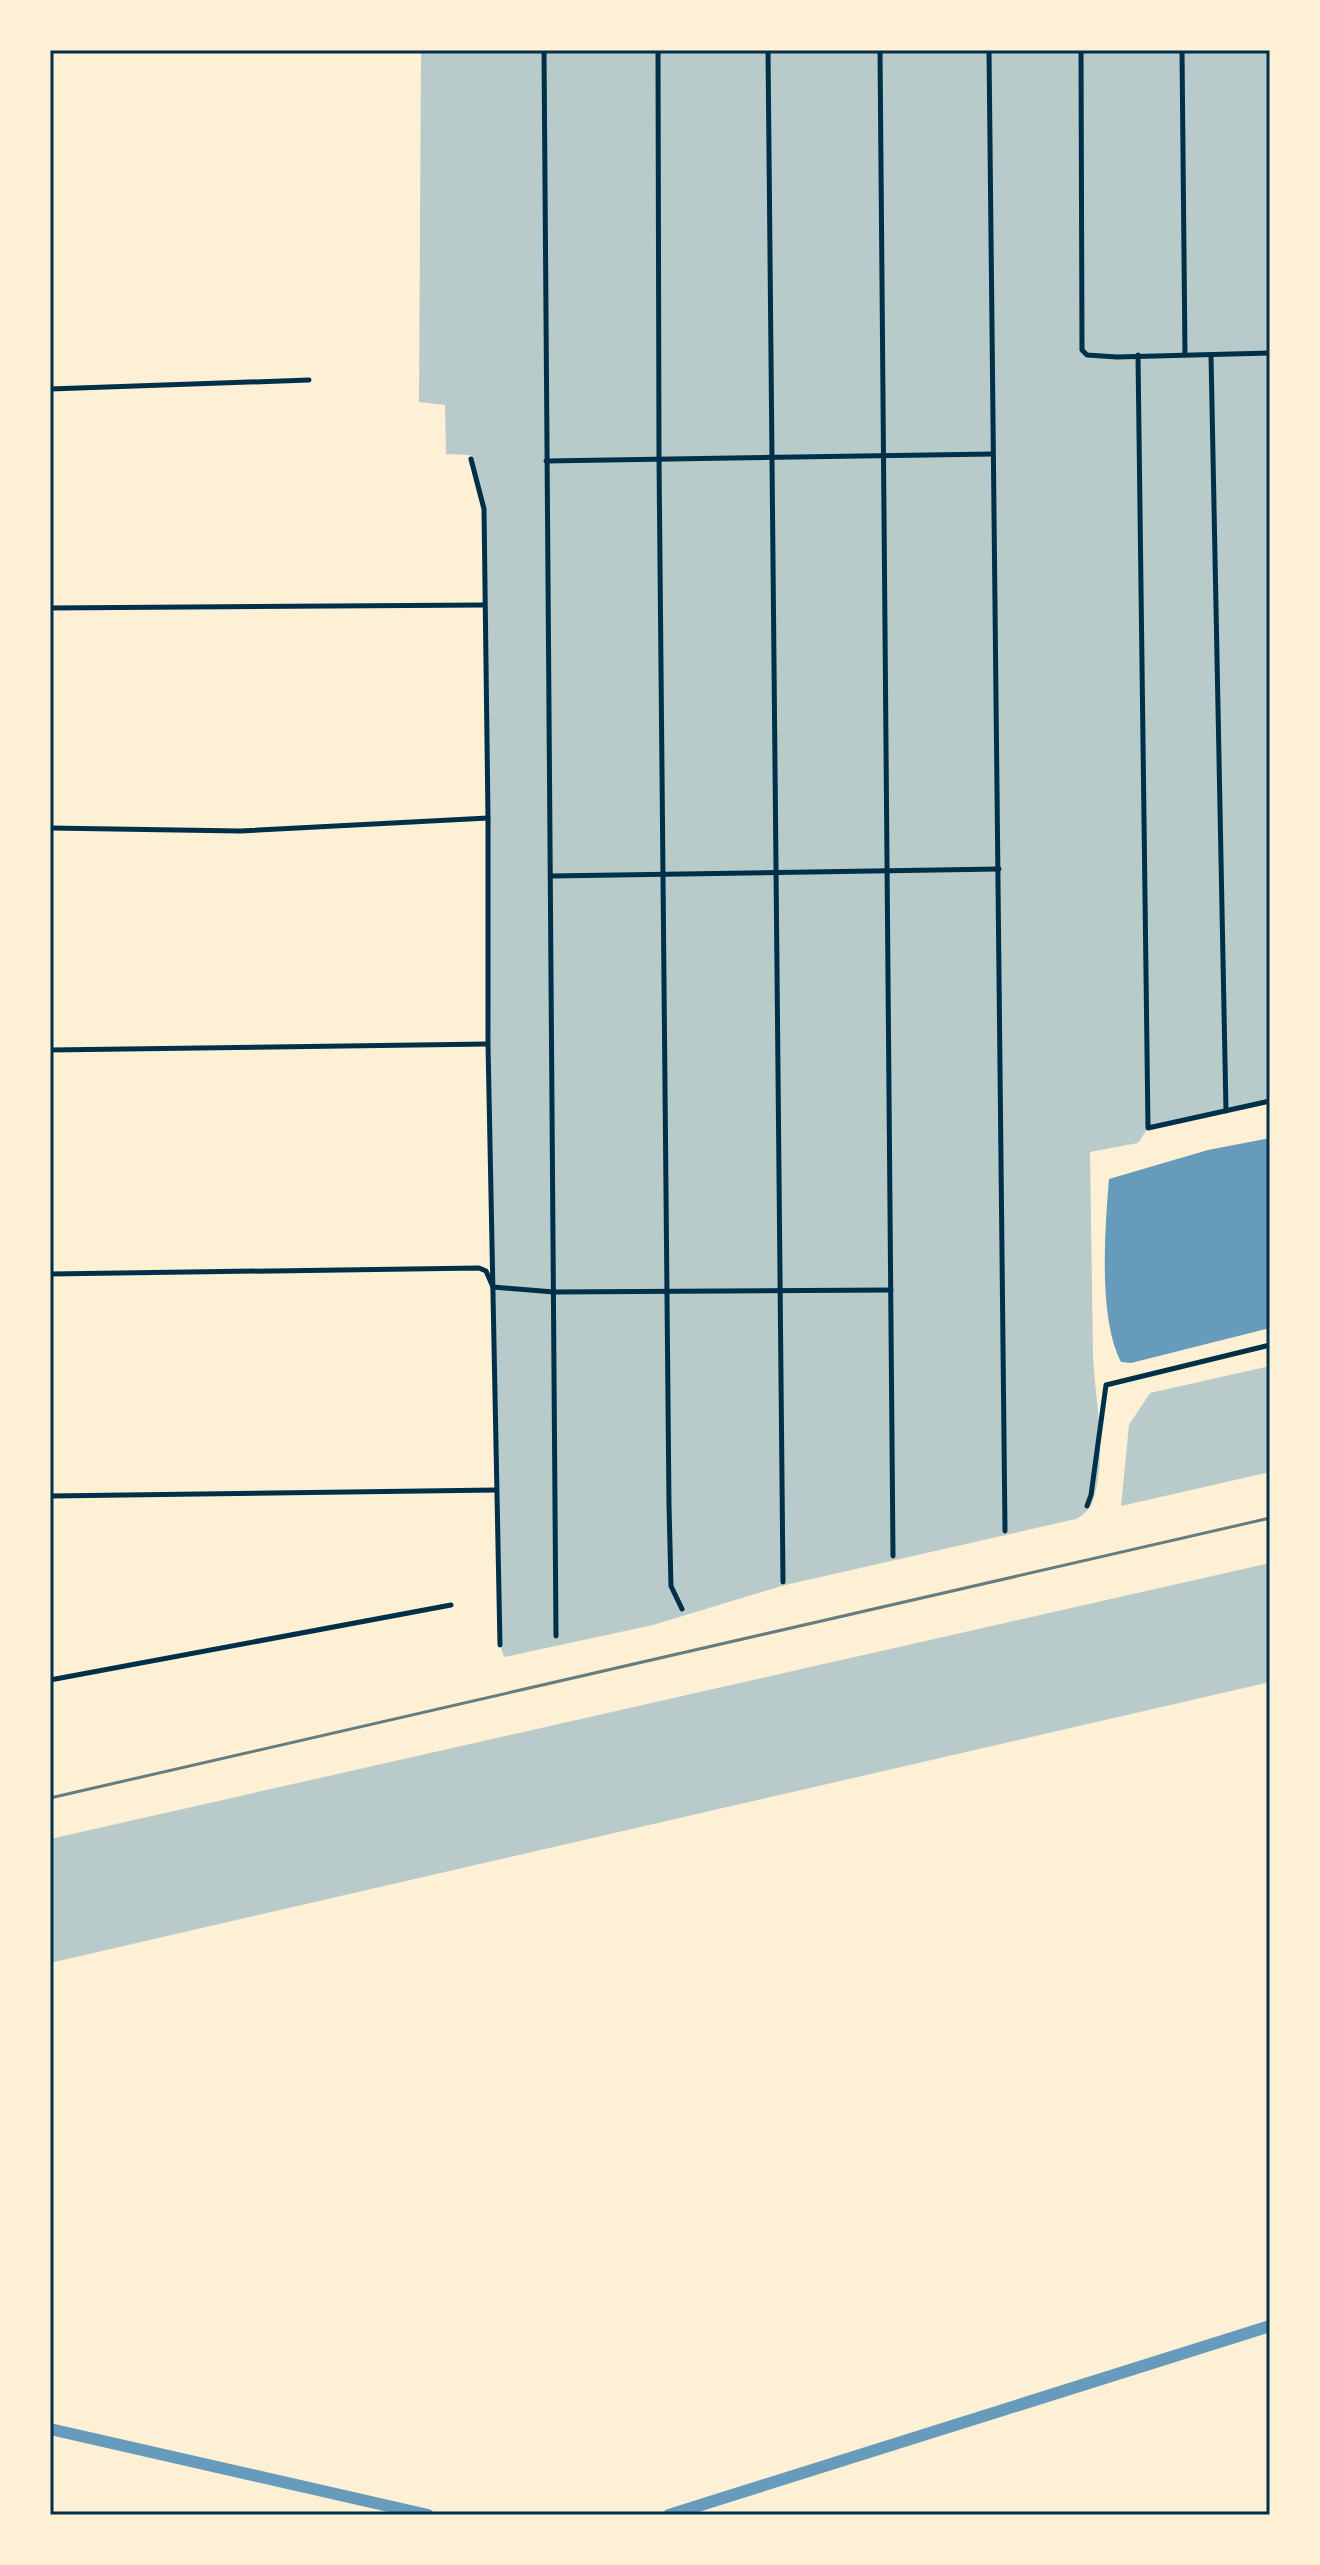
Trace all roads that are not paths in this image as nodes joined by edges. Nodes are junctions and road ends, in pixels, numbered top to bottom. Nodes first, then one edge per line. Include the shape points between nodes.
1 (544, 50) edge
2 (658, 50) edge
3 (768, 50) edge
4 (880, 50) edge
5 (989, 50) edge
6 (1081, 50) edge
7 (1182, 50) edge
8 (1270, 353) edge
9 (1138, 355) junction
10 (1185, 355) junction
11 (1211, 355) junction
12 (309, 380) dead end
13 (50, 389) edge
14 (993, 454) junction
15 (773, 456) junction
16 (883, 456) junction
17 (659, 458) junction
18 (471, 459) dead end
19 (545, 461) junction
20 (484, 605) junction
21 (50, 608) edge
22 (488, 818) junction
23 (50, 828) edge
24 (999, 869) junction
25 (887, 870) junction
26 (777, 872) junction
27 (663, 875) junction
28 (551, 876) junction
29 (488, 1044) junction
30 (50, 1050) edge
31 (1270, 1101) edge
32 (1226, 1111) junction
33 (50, 1274) edge
34 (493, 1287) junction
35 (780, 1290) junction
36 (891, 1290) junction
37 (554, 1292) junction
38 (667, 1292) junction
39 (1270, 1345) edge
40 (496, 1490) junction
41 (50, 1496) edge
42 (1087, 1506) dead end
43 (1005, 1531) dead end
44 (893, 1556) dead end
45 (783, 1582) dead end
46 (451, 1605) dead end
47 (682, 1609) dead end
48 (556, 1636) dead end
49 (500, 1645) dead end
50 (50, 1680) edge

1 - 19 street
2 - 17 street
3 - 15 street
4 - 16 street
5 - 14 street
6 - 9 street via 1082,350 1095,356
7 - 10 street
8 - 11 street
9 - 10 street
9 - 32 street via 1148,1128
10 - 11 street
11 - 32 street
12 - 13 street
14 - 16 street
14 - 24 street
15 - 16 street
15 - 17 street
15 - 26 street
16 - 25 street
17 - 19 street
17 - 27 street
18 - 20 street via 484,509
19 - 28 street
20 - 21 street
20 - 22 street
22 - 23 street via 240,831
22 - 29 street
24 - 25 street
24 - 43 street
25 - 26 street
25 - 36 street
26 - 27 street
26 - 35 street
27 - 28 street
27 - 38 street
28 - 37 street
29 - 30 street
29 - 34 street
31 - 32 street
33 - 34 street via 479,1268
34 - 37 street
34 - 40 street
35 - 36 street
35 - 38 street
35 - 45 street
36 - 44 street
37 - 38 street
37 - 48 street
38 - 47 street via 671,1586
39 - 42 street via 1106,1385
40 - 41 street
40 - 49 street
46 - 50 street

